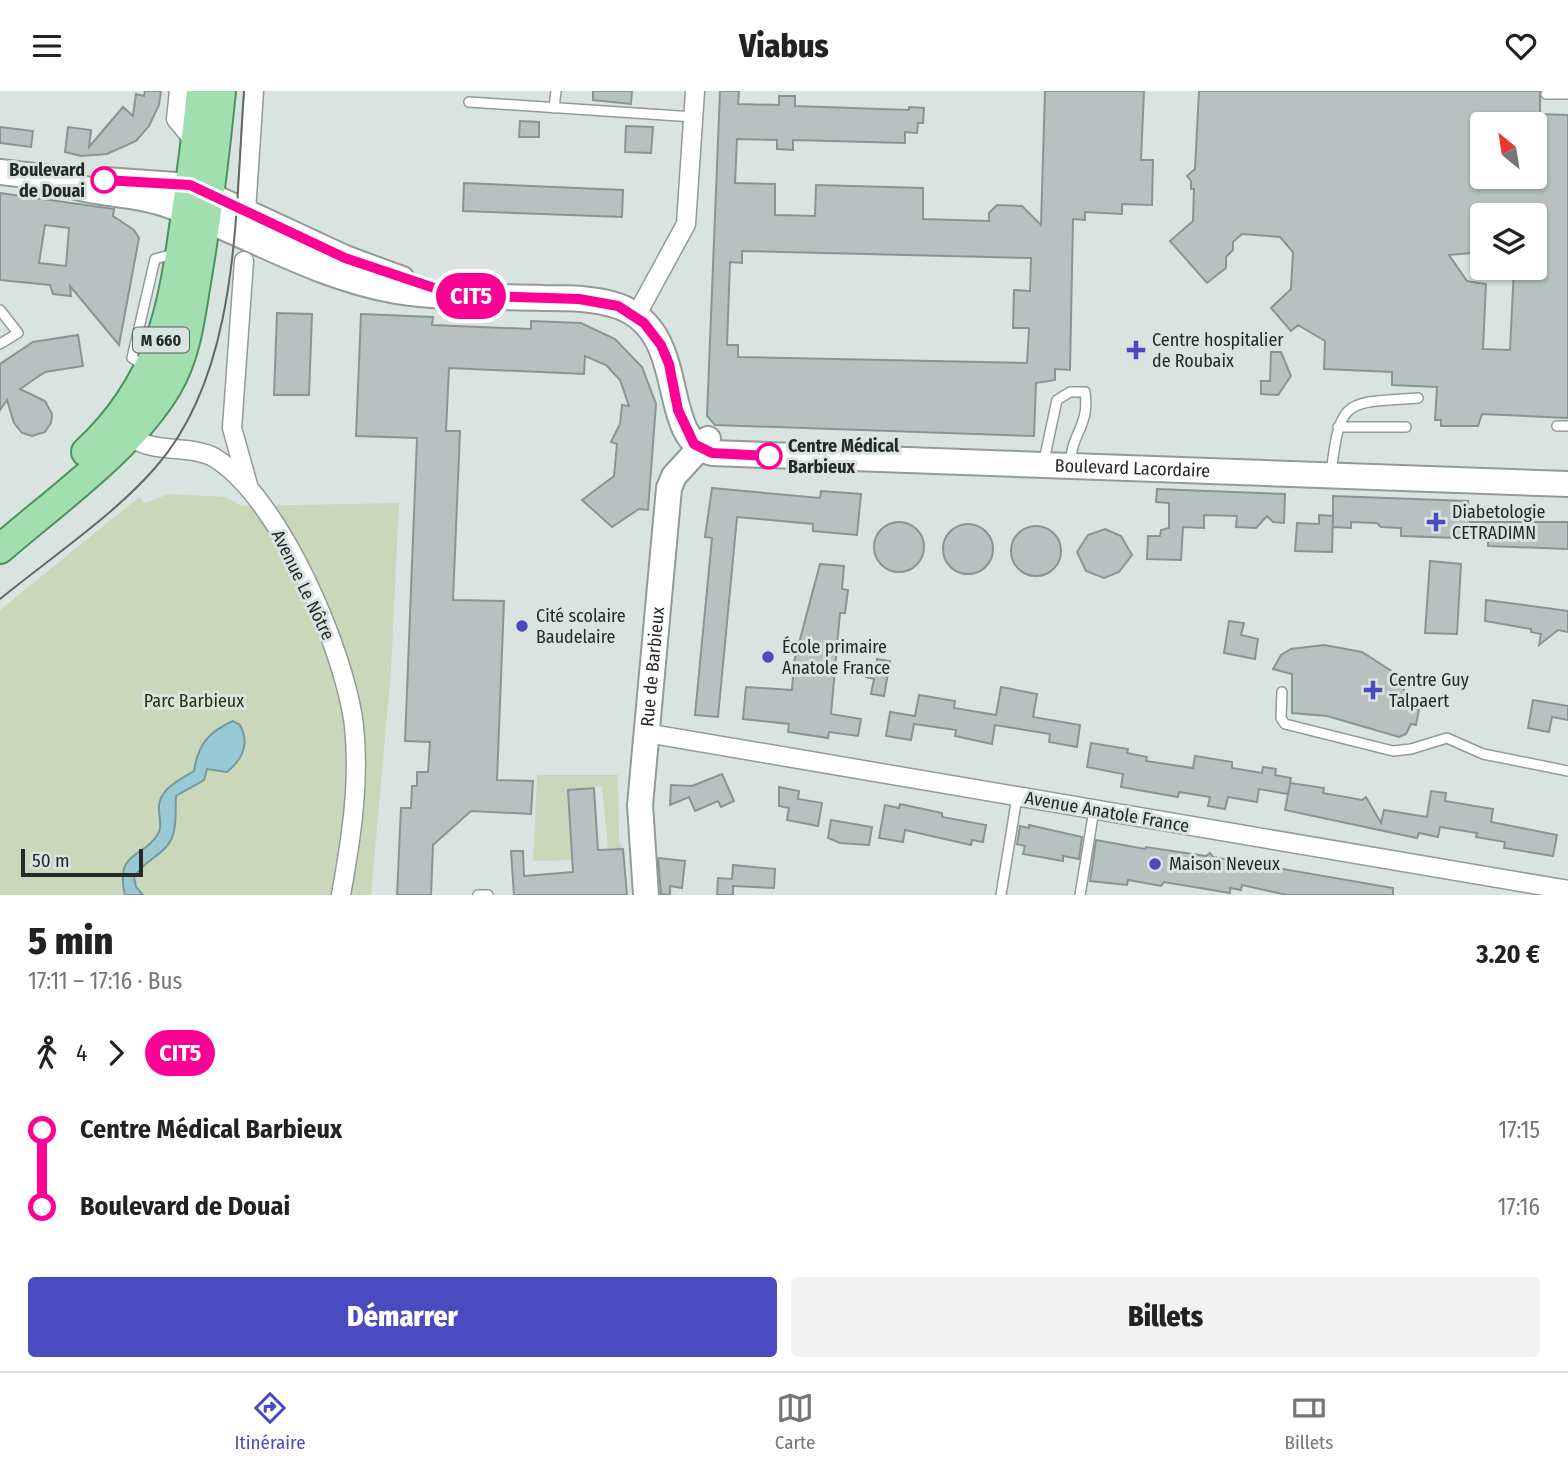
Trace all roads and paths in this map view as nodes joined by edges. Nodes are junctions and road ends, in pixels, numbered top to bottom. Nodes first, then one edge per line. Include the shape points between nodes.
1 (179, 91) edge
2 (201, 91) edge
3 (221, 91) edge
4 (254, 91) edge
5 (555, 91) edge
6 (695, 91) edge
7 (1546, 94) dead end
8 (1568, 94) edge
9 (469, 102) dead end
10 (554, 108) junction
11 (694, 117) junction
12 (196, 143) junction
13 (0, 173) edge
14 (198, 203) junction
15 (246, 211) junction
16 (244, 261) dead end
17 (455, 295) junction
18 (0, 310) edge
19 (636, 316) junction
20 (0, 344) edge
21 (1418, 398) dead end
22 (1338, 426) junction
23 (1557, 426) dead end
24 (1568, 426) edge
25 (123, 427) junction
26 (1406, 427) dead end
27 (704, 444) junction
28 (1043, 460) junction
29 (1070, 461) junction
30 (1332, 470) junction
31 (1568, 473) edge
32 (1493, 476) junction
33 (1568, 484) edge
34 (248, 485) junction
35 (0, 529) edge
36 (0, 549) edge
37 (1282, 692) dead end
38 (646, 733) junction
39 (1568, 771) edge
40 (1017, 797) junction
41 (1094, 810) junction
42 (1567, 891) edge
43 (341, 895) edge
44 (478, 895) edge
45 (488, 895) edge
46 (646, 895) edge
47 (1001, 895) edge
48 (1080, 895) edge

1 - 12 street via 176,119
2 - 12 main road, M 660
3 - 14 main road, M 660
4 - 15 street
5 - 10 lane
6 - 11 street
7 - 8 lane
9 - 10 lane
10 - 11 lane
11 - 19 street via 686,224
12 - 14 main road, M 660
13 - 14 main road
14 - 15 main road
14 - 17 main road via 342,278 395,291
14 - 25 main road, M 660 via 181,252 173,302
14 - 25 main road, M 660 via 191,308 177,369 154,406
15 - 17 main road via 345,258
16 - 34 street via 232,428
17 - 19 main road via 588,299
18 - 20 lane via 18,333
19 - 27 main road via 664,351 676,403 691,440
21 - 22 lane via 1353,405
22 - 26 lane
22 - 30 lane
23 - 24 lane
25 - 34 street, Avenue Le Nôtre via 146,445 201,451
25 - 35 main road, M 660
25 - 36 main road, M 660
27 - 28 main road, Boulevard Lacordaire via 718,453
27 - 38 main road, Rue de Barbieux via 674,476 669,488
28 - 29 main road, Boulevard Lacordaire
28 - 29 lane via 1057,400 1070,392 1085,392 1087,417 1073,440
29 - 30 main road, Boulevard Lacordaire
30 - 32 main road, Boulevard Lacordaire
31 - 32 main road, Boulevard Lacordaire
32 - 33 main road, Boulevard Lacordaire
34 - 43 street, Avenue Le Nôtre via 294,558 344,678 354,723 356,765
37 - 39 lane via 1285,724 1393,751 1447,738 1483,754
38 - 40 street, Avenue Anatole France
38 - 46 main road, Rue de Barbieux via 640,805
40 - 41 street, Avenue Anatole France
40 - 47 lane
41 - 42 street, Avenue Anatole France
41 - 48 lane
44 - 45 lane

